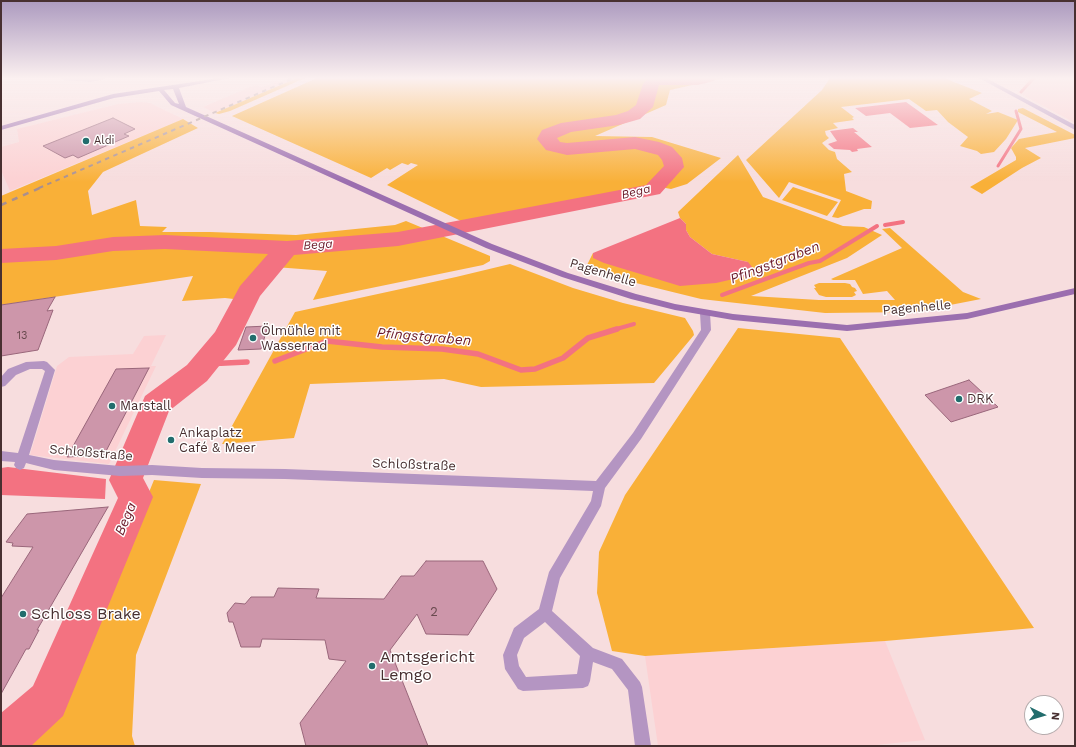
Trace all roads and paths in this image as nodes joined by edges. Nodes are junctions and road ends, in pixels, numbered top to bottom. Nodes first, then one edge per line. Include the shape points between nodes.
1 (54, 113) edge
2 (196, 113) edge
3 (1047, 113) edge
4 (1, 128) edge
5 (1075, 128) edge
6 (1072, 292) edge
7 (706, 313) junction
8 (1, 383) edge
9 (1, 456) edge
10 (21, 461) junction
11 (599, 486) junction
12 (545, 613) junction
13 (588, 653) junction
14 (643, 746) edge

1 - 4 main road
2 - 7 main road, Pagenhelle via 536,266 634,297
3 - 5 street
6 - 7 main road, Pagenhelle via 966,316 847,328
7 - 11 street via 706,330 637,436
8 - 10 street via 12,372 29,365 44,365 50,370
9 - 10 street, Schloßstraße
10 - 11 street, Schloßstraße via 120,471 152,470
11 - 12 street via 597,502 554,576
12 - 13 street
12 - 13 street via 519,633 510,655 512,669 523,684 583,681
13 - 14 street via 617,664 635,687

